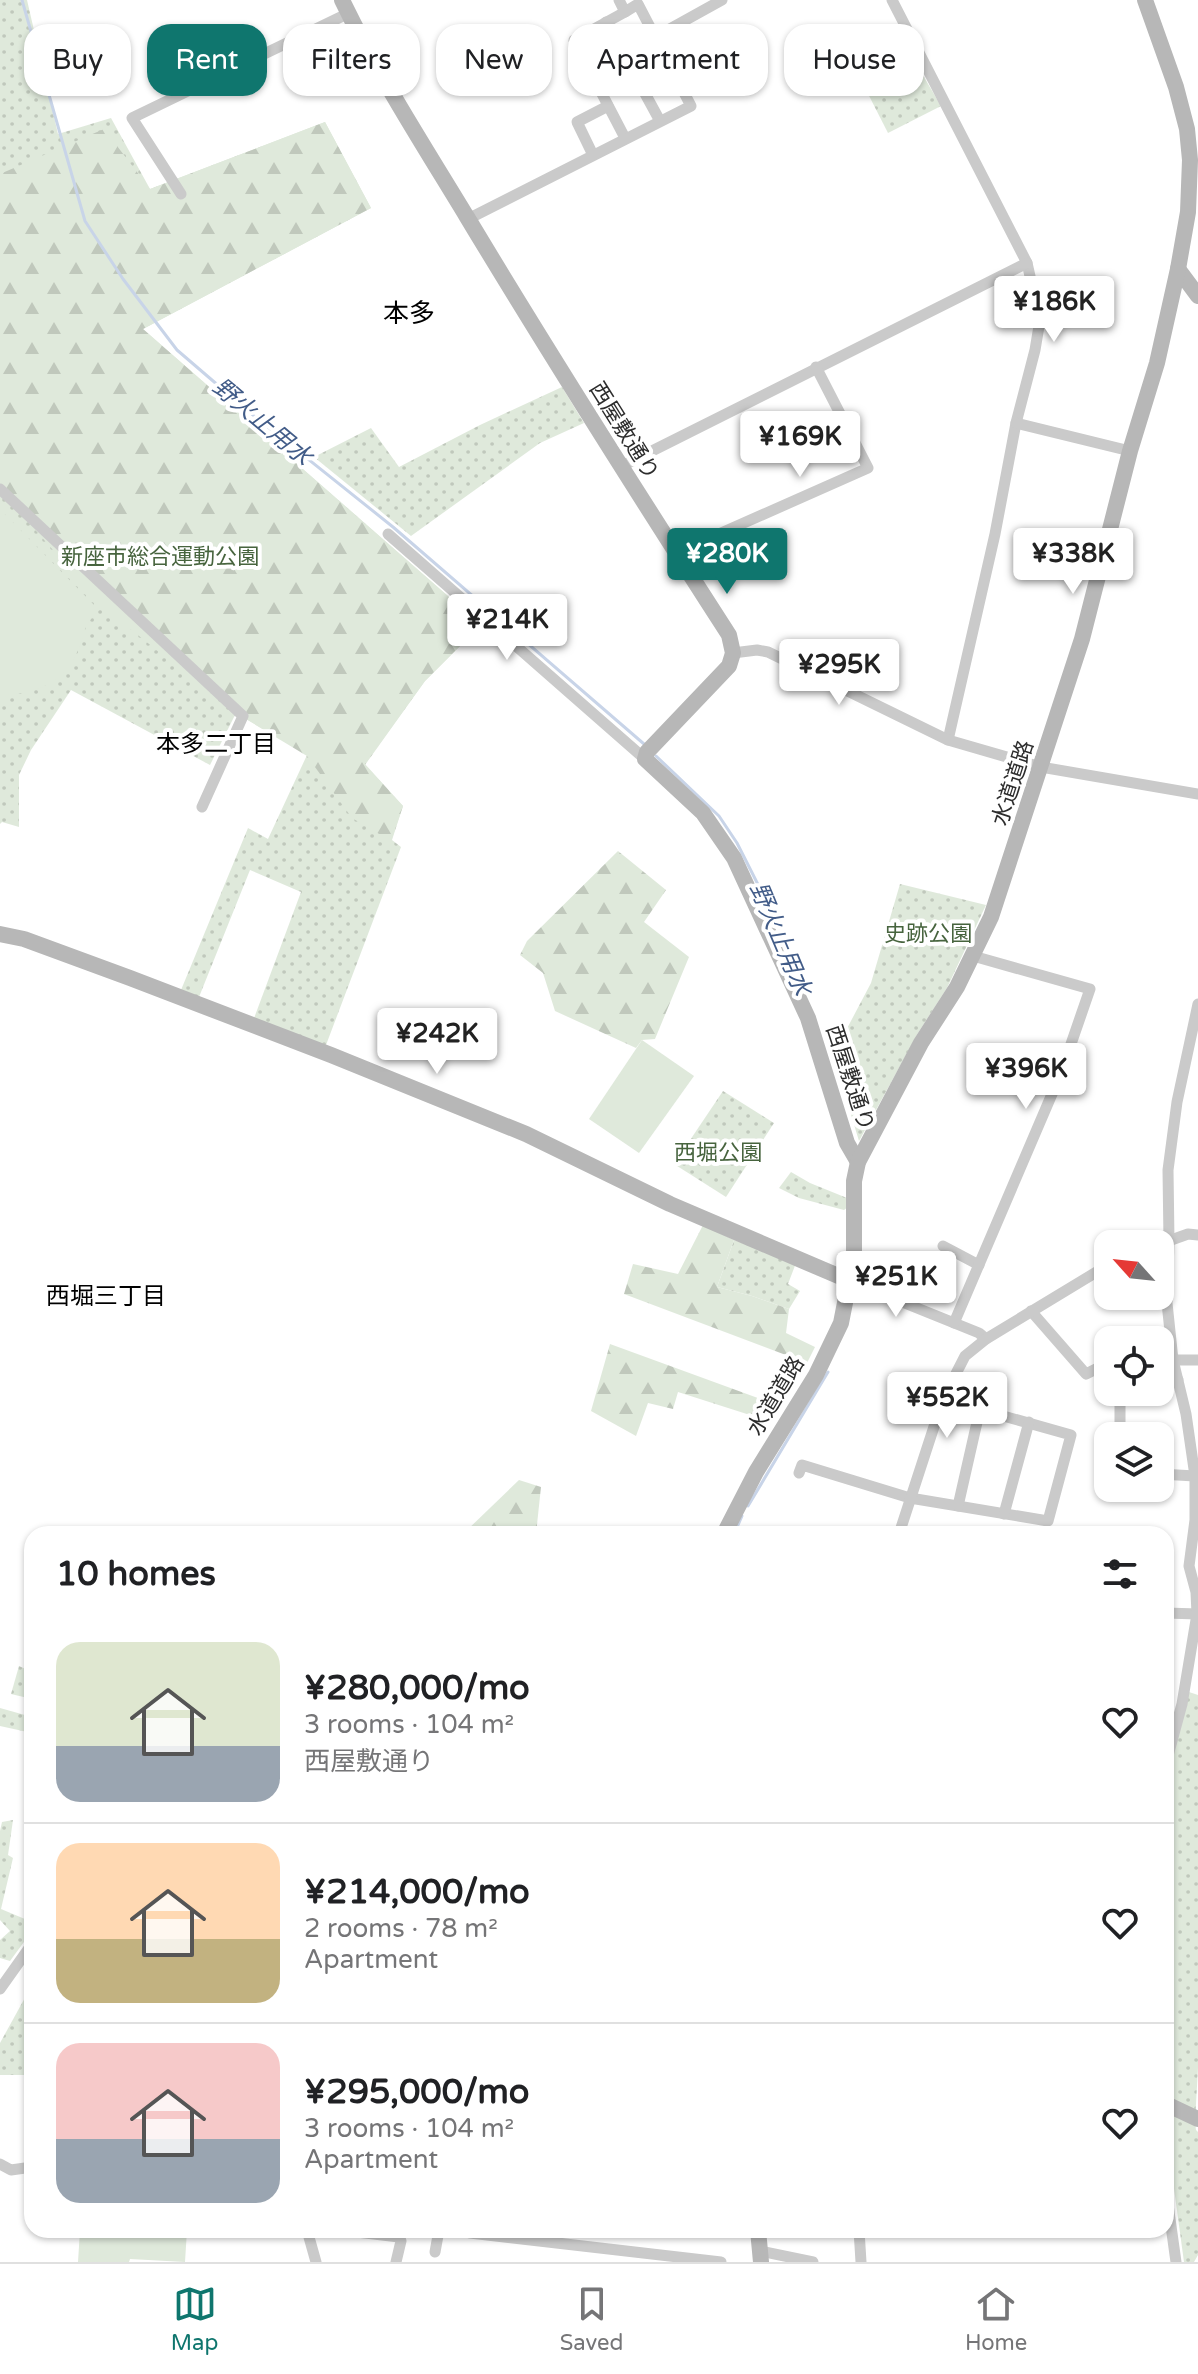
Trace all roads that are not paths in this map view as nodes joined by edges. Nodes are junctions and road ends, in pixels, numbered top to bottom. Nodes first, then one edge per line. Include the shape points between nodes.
1 (619, 0) edge
2 (722, 0) edge
3 (892, 0) edge
4 (1145, 0) edge
5 (346, 6) edge
6 (625, 12) junction
7 (606, 22) junction
8 (650, 24) edge
9 (679, 24) edge
10 (686, 96) edge
11 (608, 106) junction
12 (660, 121) junction
13 (1193, 129) edge
14 (625, 138) junction
15 (593, 155) junction
16 (181, 194) dead end
17 (468, 219) junction
18 (1027, 263) junction
19 (1178, 269) junction
20 (1198, 296) edge
21 (816, 367) junction
22 (1016, 423) junction
23 (1130, 451) junction
24 (620, 467) junction
25 (0, 489) edge
26 (388, 534) dead end
27 (676, 553) junction
28 (733, 653) junction
29 (948, 740) junction
30 (645, 759) junction
31 (1041, 767) junction
32 (1198, 794) edge
33 (202, 807) dead end
34 (0, 934) edge
35 (973, 956) junction
36 (1198, 1004) edge
37 (858, 1162) junction
38 (1166, 1230) edge
39 (1198, 1235) edge
40 (1174, 1239) edge
41 (943, 1246) dead end
42 (979, 1265) junction
43 (1094, 1273) edge
44 (850, 1281) junction
45 (1031, 1311) junction
46 (954, 1323) junction
47 (986, 1339) junction
48 (1174, 1360) edge
49 (1198, 1360) edge
50 (1174, 1364) edge
51 (1094, 1370) edge
52 (1178, 1380) junction
53 (1174, 1381) edge
54 (943, 1399) junction
55 (980, 1409) junction
56 (1192, 1413) edge
57 (1029, 1422) junction
58 (799, 1473) dead end
59 (1174, 1475) edge
60 (1195, 1476) junction
61 (910, 1498) junction
62 (958, 1506) junction
63 (1004, 1514) junction
64 (1196, 1520) edge
65 (728, 1526) edge
66 (901, 1526) edge
67 (1194, 1556) edge
68 (1174, 1613) edge
69 (1198, 1614) edge
70 (1174, 1714) edge
71 (24, 1955) edge
72 (0, 1989) edge
73 (1174, 2108) edge
74 (1198, 2119) edge
75 (0, 2164) edge
76 (24, 2168) edge
77 (309, 2238) edge
78 (400, 2238) edge
79 (438, 2238) edge
80 (548, 2238) edge
81 (860, 2238) edge
82 (1172, 2238) edge
83 (435, 2252) dead end
84 (760, 2257) edge
85 (316, 2262) edge
86 (396, 2262) edge
87 (721, 2262) edge
88 (813, 2262) edge
89 (861, 2262) edge
90 (1176, 2262) edge

1 - 6 street
2 - 9 street
3 - 18 street
4 - 13 street, 水道道路
5 - 16 street via 132,118
5 - 17 street, 西屋敷通り
6 - 7 street
6 - 8 street via 638,4
7 - 11 street via 574,40
7 - 12 street
10 - 12 street via 691,106
11 - 14 street
11 - 15 street via 577,122
12 - 14 street
13 - 19 street, 水道道路
14 - 15 street
15 - 17 street
17 - 24 street, 西屋敷通り
18 - 21 street
18 - 22 street via 1040,320
19 - 20 street
19 - 23 street, 水道道路
21 - 24 street
21 - 27 street via 868,468
22 - 23 street
22 - 29 street
23 - 31 street, 水道道路 via 1082,639
24 - 27 street, 西屋敷通り
25 - 33 street via 243,716
26 - 30 street
27 - 28 street, 西屋敷通り via 729,635
28 - 29 street via 768,652
28 - 30 street via 729,666
29 - 31 street
30 - 37 street, 西屋敷通り via 703,813 734,858 808,1018 847,1143
31 - 32 street
31 - 35 street, 水道道路
34 - 44 street via 142,982 526,1134 670,1204
35 - 37 street, 水道道路
35 - 42 street via 1090,989 1061,1073
36 - 38 street via 1177,1102
37 - 44 street, 水道道路
39 - 40 street
41 - 42 street
42 - 46 street
43 - 45 street
44 - 46 street
44 - 65 street, 水道道路 via 834,1340
45 - 47 street
45 - 51 street via 1086,1374
46 - 47 street
47 - 54 street via 965,1356
48 - 49 street
50 - 52 street
52 - 53 street
52 - 56 street
54 - 55 street
54 - 61 street
55 - 57 street
55 - 62 street
56 - 60 street
57 - 63 street
57 - 63 street via 1071,1435 1048,1521
58 - 61 street via 802,1465
59 - 60 street
60 - 64 street
61 - 62 street
61 - 66 street
62 - 63 street
64 - 67 street
67 - 69 street via 1189,1566
68 - 69 street
69 - 70 street
71 - 72 street
73 - 74 street
75 - 76 street via 11,2170
77 - 85 street
78 - 86 street
79 - 83 street
80 - 87 street
81 - 89 street
82 - 90 street
84 - 88 street

